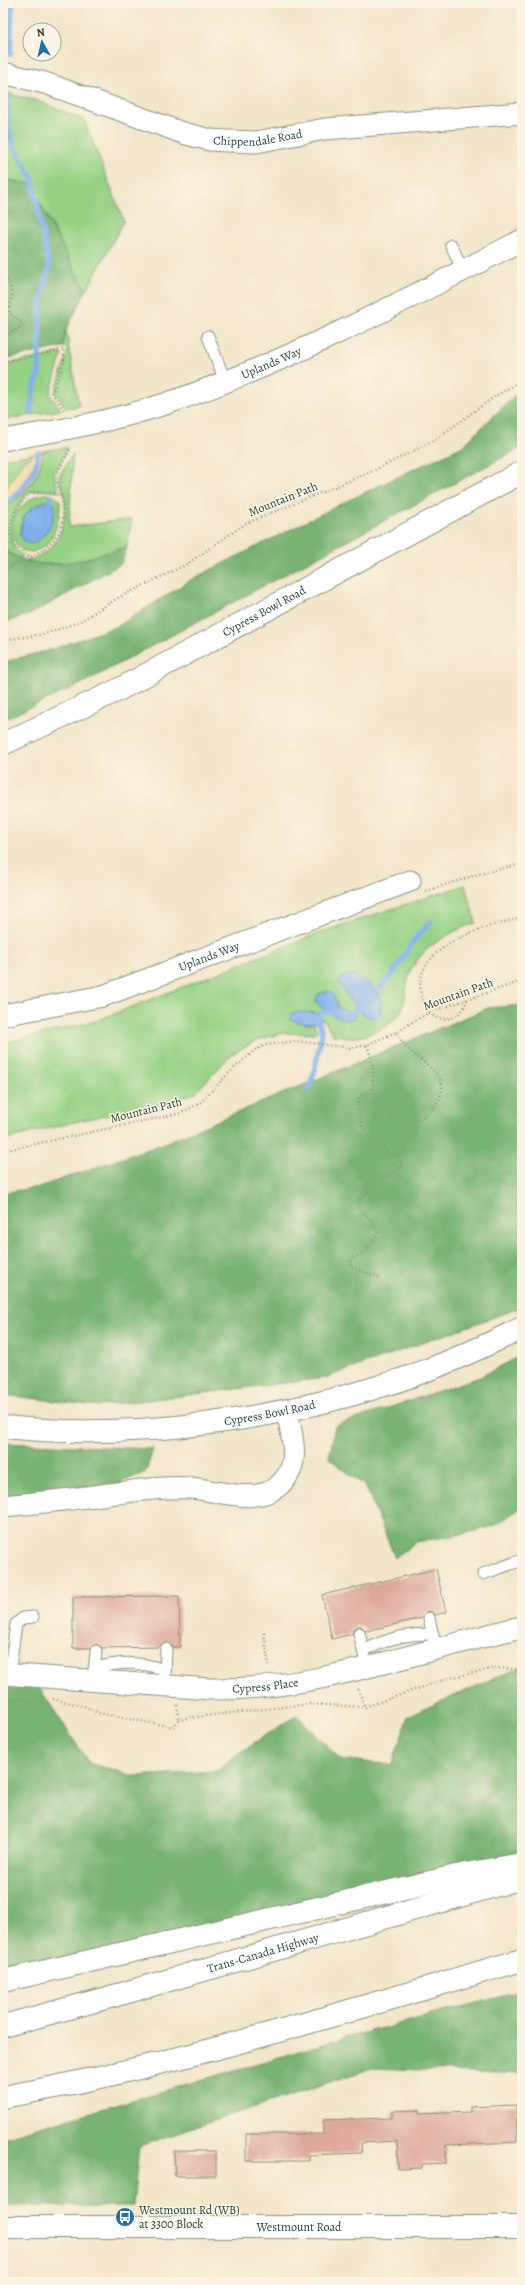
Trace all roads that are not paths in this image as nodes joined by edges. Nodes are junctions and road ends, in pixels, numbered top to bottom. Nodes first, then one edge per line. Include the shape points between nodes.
1 (3, 73) edge
2 (522, 113) edge
3 (522, 240) edge
4 (451, 245) dead end
5 (464, 270) junction
6 (208, 336) dead end
7 (225, 381) junction
8 (3, 440) edge
9 (522, 472) edge
10 (3, 744) edge
11 (410, 881) dead end
12 (3, 1015) edge
13 (522, 1328) edge
14 (287, 1411) junction
15 (3, 1427) edge
16 (3, 1506) edge
17 (521, 1563) edge
18 (483, 1574) dead end
19 (33, 1617) dead end
20 (429, 1618) dead end
21 (522, 1627) edge
22 (359, 1634) dead end
23 (435, 1642) junction
24 (166, 1649) dead end
25 (96, 1652) dead end
26 (365, 1659) junction
27 (6, 1674) edge
28 (94, 1674) junction
29 (165, 1677) junction
30 (522, 1864) edge
31 (522, 1878) edge
32 (522, 1960) edge
33 (3, 1981) edge
34 (3, 2026) edge
35 (3, 2097) edge
36 (3, 2227) edge
37 (522, 2227) edge

1 - 2 street, Chippendale Road via 45,83 183,133 210,140 256,142 325,129
3 - 5 street, Uplands Way
4 - 5 lane
5 - 7 street, Uplands Way via 400,303
6 - 7 lane
7 - 8 street, Uplands Way via 164,404 68,429
9 - 10 main road, Cypress Bowl Road via 118,690
11 - 12 street, Uplands Way via 103,996
13 - 14 main road, Cypress Bowl Road via 396,1382
14 - 15 main road, Cypress Bowl Road via 228,1421 139,1429 78,1431
14 - 16 street via 295,1453 293,1465 286,1479 269,1492 244,1495 191,1488 162,1488
17 - 18 lane
19 - 27 lane via 23,1618 16,1624
20 - 23 lane
21 - 23 street, Cypress Place
22 - 26 lane
23 - 26 street, Cypress Place
24 - 29 lane
25 - 28 lane
26 - 29 street, Cypress Place via 271,1687 243,1689
27 - 28 street, Cypress Place
28 - 29 street, Cypress Place
30 - 33 main road via 456,1876
31 - 34 main road, Trans-Canada Highway
32 - 35 main road via 196,2053
36 - 37 main road, Westmount Road

